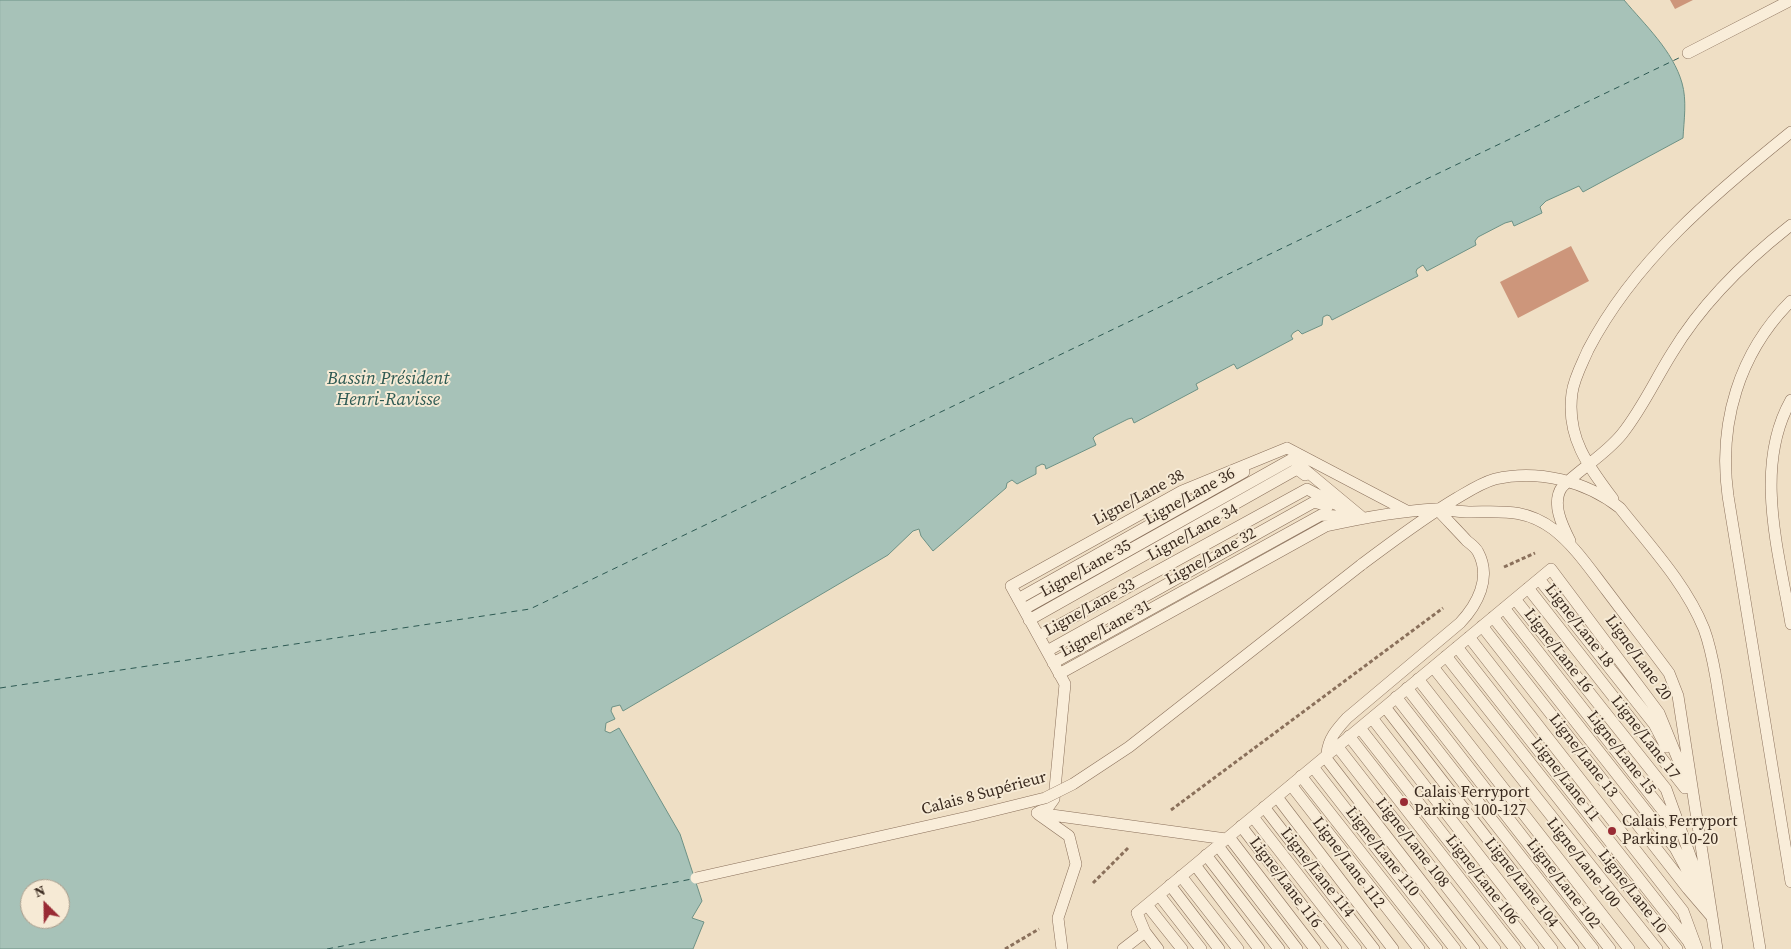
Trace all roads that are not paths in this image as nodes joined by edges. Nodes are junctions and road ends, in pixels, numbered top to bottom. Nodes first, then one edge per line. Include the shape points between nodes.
1 (1791, 0) edge
2 (1688, 53) dead end
3 (1791, 132) edge
4 (1791, 225) edge
5 (1791, 301) edge
6 (1791, 400) edge
7 (1287, 448) junction
8 (1588, 465) junction
9 (1568, 481) junction
10 (1620, 508) junction
11 (1438, 509) junction
12 (1407, 511) junction
13 (1362, 518) junction
14 (1577, 551) junction
15 (1539, 579) junction
16 (1528, 588) junction
17 (1515, 599) junction
18 (1504, 608) junction
19 (1024, 609) junction
20 (1494, 616) junction
21 (1791, 624) edge
22 (1482, 626) junction
23 (1039, 636) junction
24 (1469, 637) junction
25 (1458, 647) junction
26 (1047, 651) junction
27 (1446, 656) junction
28 (1053, 663) junction
29 (1433, 667) junction
30 (1059, 674) junction
31 (1418, 679) junction
32 (1408, 688) junction
33 (1396, 697) junction
34 (1385, 707) junction
35 (1372, 718) junction
36 (1360, 728) junction
37 (1349, 736) junction
38 (1337, 746) junction
39 (1326, 756) junction
40 (1313, 767) junction
41 (1301, 776) junction
42 (1290, 785) junction
43 (1277, 797) junction
44 (1696, 803) junction
45 (1264, 807) junction
46 (1037, 813) junction
47 (1253, 817) junction
48 (1242, 826) junction
49 (1224, 841) junction
50 (1206, 855) junction
51 (1194, 865) junction
52 (1181, 876) junction
53 (696, 878) dead end
54 (1791, 882) edge
55 (1170, 885) junction
56 (1159, 895) junction
57 (1147, 905) junction
58 (1712, 917) junction
59 (1145, 932) junction
60 (1136, 945) edge
61 (1062, 949) edge
62 (1123, 949) edge
63 (1158, 949) edge
64 (1182, 949) edge
65 (1201, 949) edge
66 (1219, 949) edge
67 (1238, 949) edge
68 (1259, 949) edge
69 (1279, 949) edge
70 (1297, 949) edge
71 (1315, 949) edge
72 (1336, 949) edge
73 (1356, 949) edge
74 (1374, 949) edge
75 (1393, 949) edge
76 (1419, 949) edge
77 (1437, 949) edge
78 (1455, 949) edge
79 (1474, 949) edge
80 (1495, 949) edge
81 (1515, 949) edge
82 (1532, 949) edge
83 (1552, 949) edge
84 (1573, 949) edge
85 (1593, 949) edge
86 (1610, 949) edge
87 (1629, 949) edge
88 (1657, 949) edge
89 (1677, 949) edge
90 (1692, 949) edge
91 (1697, 949) edge
92 (1718, 949) edge
93 (1760, 949) edge

1 - 2 lane
3 - 8 lane via 1672,237 1620,300 1595,337 1576,378 1571,409 1577,444
4 - 8 lane via 1738,271 1700,314 1671,354 1631,422
5 - 54 lane via 1764,333 1739,383 1728,423 1725,459
6 - 21 lane via 1780,423 1771,488
7 - 12 lane
7 - 19 lane
7 - 19 lane, Ligne/Lane 38 via 1182,491 1011,586
8 - 9 lane
8 - 10 lane
9 - 10 lane, Calais 8 Supérieur
9 - 11 lane, Calais 8 Supérieur via 1537,476 1494,479
9 - 14 lane via 1558,492 1557,505 1565,531
10 - 93 lane via 1681,587 1703,628 1713,661
11 - 12 lane
11 - 14 lane via 1522,514 1551,528
11 - 39 lane via 1478,552 1483,577 1478,600 1460,623 1347,718 1332,737
11 - 53 lane, Calais 8 Supérieur, bridge via 1361,565 1128,748 1045,798
12 - 13 lane
13 - 19 lane, Ligne/Lane 36 via 1292,459
13 - 23 lane, Ligne/Lane 34 via 1307,489
13 - 26 lane, Ligne/Lane 33 via 1314,502
13 - 28 lane, Ligne/Lane 32 via 1321,515
13 - 30 lane, Ligne/Lane 31 via 1326,526
14 - 44 lane via 1669,673 1678,696
15 - 16 lane
15 - 44 lane via 1654,724
15 - 44 lane, Ligne/Lane 20 via 1551,569 1659,713
16 - 17 lane
16 - 44 lane, Ligne/Lane 18
17 - 18 lane
17 - 58 lane, Ligne/Lane 17 via 1666,789
18 - 20 lane
18 - 58 lane, Ligne/Lane 16 via 1668,816
19 - 23 lane
20 - 22 lane
20 - 58 lane, Ligne/Lane 15 via 1674,848
22 - 24 lane
22 - 58 lane
23 - 26 lane
24 - 25 lane
24 - 91 lane, Ligne/Lane 13 via 1683,911
25 - 27 lane
25 - 90 lane
26 - 28 lane
27 - 29 lane
27 - 89 lane, Ligne/Lane 11
28 - 30 lane
29 - 31 lane
29 - 88 lane, Ligne/Lane 10
30 - 46 lane via 1065,684 1054,799
31 - 32 lane
31 - 87 lane, Ligne/Lane 100
32 - 33 lane
32 - 86 lane
33 - 34 lane
33 - 85 lane, Ligne/Lane 102
34 - 35 lane
34 - 84 lane
35 - 36 lane
35 - 83 lane, Ligne/Lane 104
36 - 37 lane
36 - 82 lane
37 - 38 lane
37 - 81 lane, Ligne/Lane 106
38 - 39 lane
38 - 80 lane
39 - 40 lane
39 - 79 lane, Ligne/Lane 108
40 - 41 lane
40 - 78 lane
41 - 42 lane
41 - 77 lane, Ligne/Lane 110
42 - 43 lane
42 - 76 lane
43 - 45 lane
43 - 75 lane, Ligne/Lane 112
44 - 58 lane
45 - 47 lane
45 - 74 lane
46 - 49 lane
46 - 61 lane via 1069,836 1076,864 1058,918
47 - 48 lane
47 - 73 lane, Ligne/Lane 114
48 - 49 lane
48 - 72 lane
49 - 50 lane
49 - 70 lane
49 - 71 lane, Ligne/Lane 116
50 - 51 lane
50 - 69 lane
51 - 52 lane
51 - 68 lane
52 - 55 lane
52 - 67 lane
55 - 56 lane
55 - 66 lane
56 - 57 lane
56 - 65 lane
57 - 59 lane via 1137,913
57 - 64 lane
58 - 92 lane
59 - 60 lane
59 - 63 lane
60 - 62 lane

